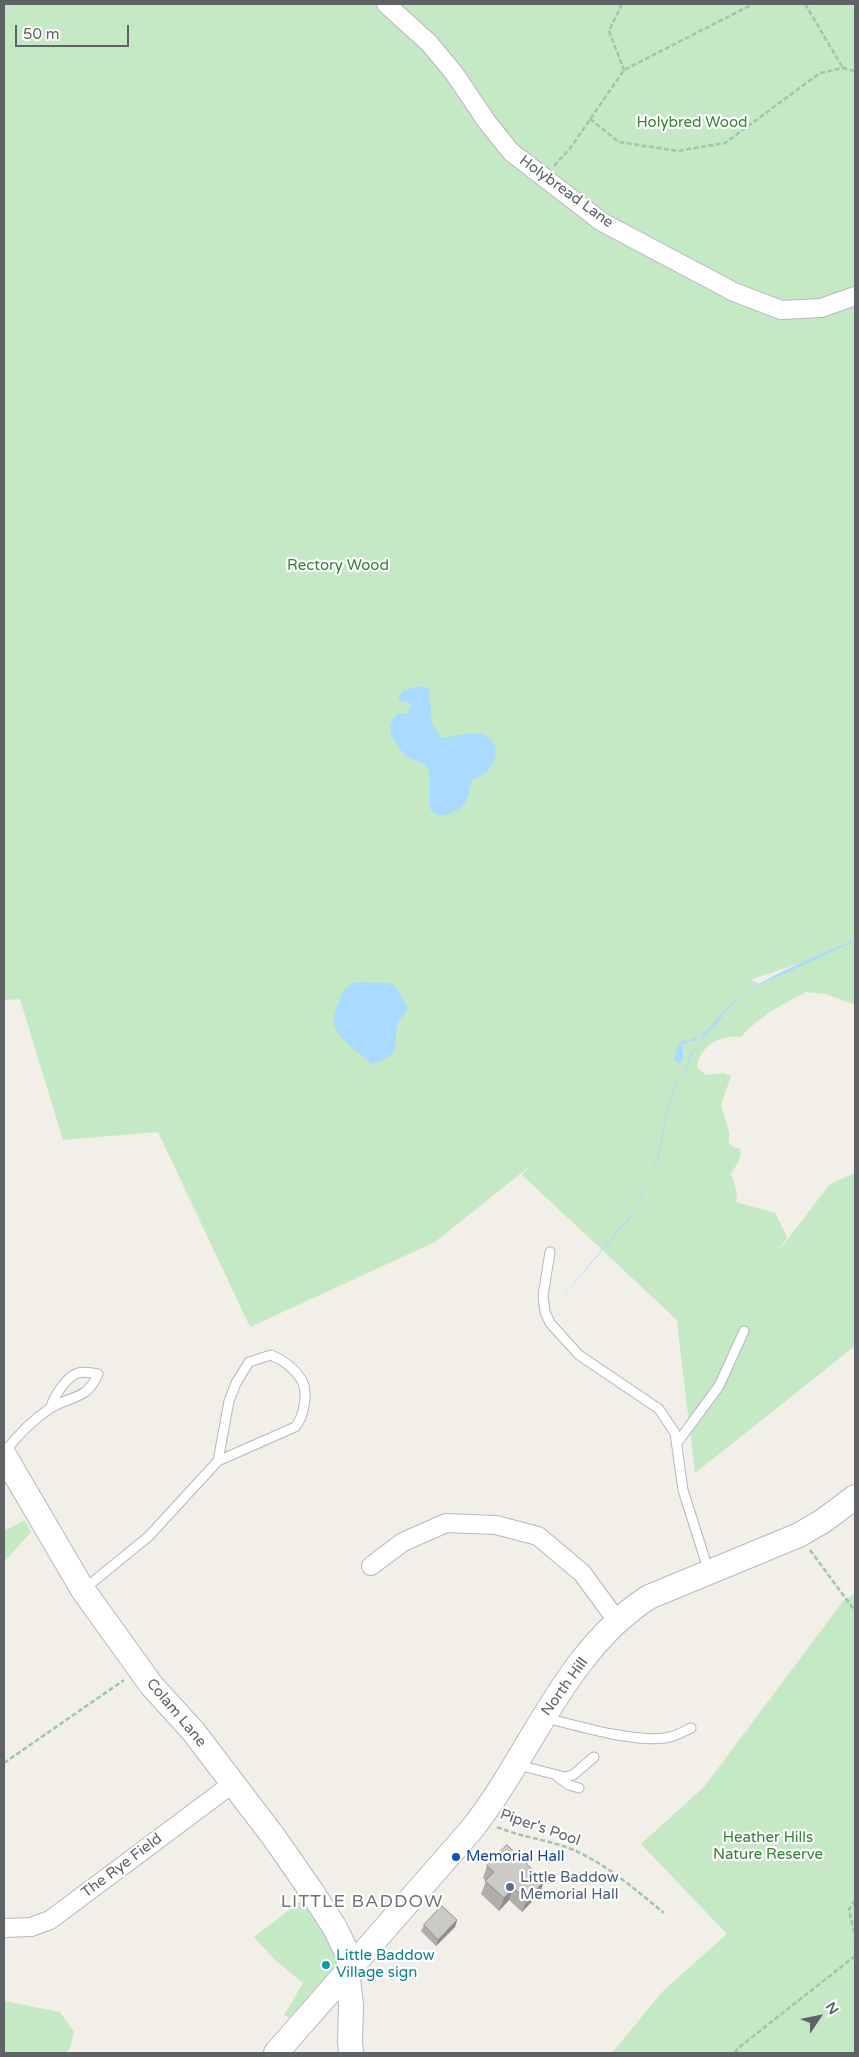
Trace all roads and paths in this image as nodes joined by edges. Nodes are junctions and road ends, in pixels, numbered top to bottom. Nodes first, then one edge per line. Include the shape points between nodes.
1 (386, 4) edge
2 (622, 4) edge
3 (753, 4) edge
4 (805, 4) edge
5 (843, 68) junction
6 (624, 70) junction
7 (855, 71) edge
8 (590, 119) junction
9 (544, 178) junction
10 (855, 296) edge
11 (550, 1252) dead end
12 (744, 1331) dead end
13 (51, 1407) junction
14 (677, 1443) junction
15 (4, 1454) edge
16 (218, 1461) junction
17 (855, 1497) edge
18 (799, 1535) junction
19 (371, 1566) dead end
20 (710, 1572) junction
21 (83, 1590) junction
22 (855, 1611) edge
23 (618, 1622) junction
24 (140, 1670) junction
25 (543, 1716) junction
26 (691, 1728) dead end
27 (594, 1757) dead end
28 (4, 1763) edge
29 (515, 1764) junction
30 (556, 1775) junction
31 (232, 1784) junction
32 (579, 1788) dead end
33 (481, 1818) junction
34 (855, 1900) edge
35 (664, 1913) dead end
36 (4, 1928) edge
37 (855, 1936) edge
38 (855, 1956) edge
39 (350, 1967) junction
40 (327, 1993) junction
41 (352, 2004) junction
42 (276, 2053) edge
43 (351, 2053) edge
44 (734, 2053) edge

1 - 9 street, Holybread Lane via 429,43 454,72 511,152
2 - 6 path via 609,31
3 - 6 path
4 - 5 path
5 - 7 path
5 - 8 path via 820,73 725,143 678,152 619,142
6 - 8 path
8 - 9 path
9 - 10 street, Holybread Lane via 602,222 734,292 781,310 821,308
11 - 14 lane via 543,1296 550,1323 579,1355 659,1409 675,1433
12 - 14 lane via 719,1386
13 - 13 lane via 58,1392 75,1374 98,1374 93,1387
13 - 15 lane via 18,1436
14 - 20 lane via 683,1490
15 - 21 street, Colam Lane
16 - 16 lane via 229,1402 249,1362 271,1354 285,1361 302,1381 304,1404 301,1420 295,1427
16 - 21 lane via 149,1536
17 - 18 street, North Hill
18 - 20 street, North Hill
18 - 22 path
19 - 23 street via 403,1542 446,1523 496,1525 538,1536 582,1573
20 - 23 street, North Hill via 650,1597
21 - 24 street, Colam Lane
23 - 25 street, North Hill via 576,1669
24 - 28 path
24 - 31 street, Colam Lane via 193,1731
25 - 26 lane via 620,1734 655,1738 667,1738
25 - 29 street, North Hill
27 - 30 lane via 573,1775
29 - 30 lane
29 - 33 street, North Hill
30 - 32 lane
31 - 36 street, The Rye Field via 50,1920 31,1927
31 - 39 street, Colam Lane via 312,1892 345,1946
33 - 35 path, Piper's Pool via 521,1836 578,1852 620,1877
33 - 39 street, North Hill
34 - 37 path via 849,1910
38 - 44 path
39 - 40 street, North Hill
39 - 41 street, Colam Lane via 348,1978
40 - 41 street
40 - 42 street, North Hill
41 - 43 street, Colam Lane

